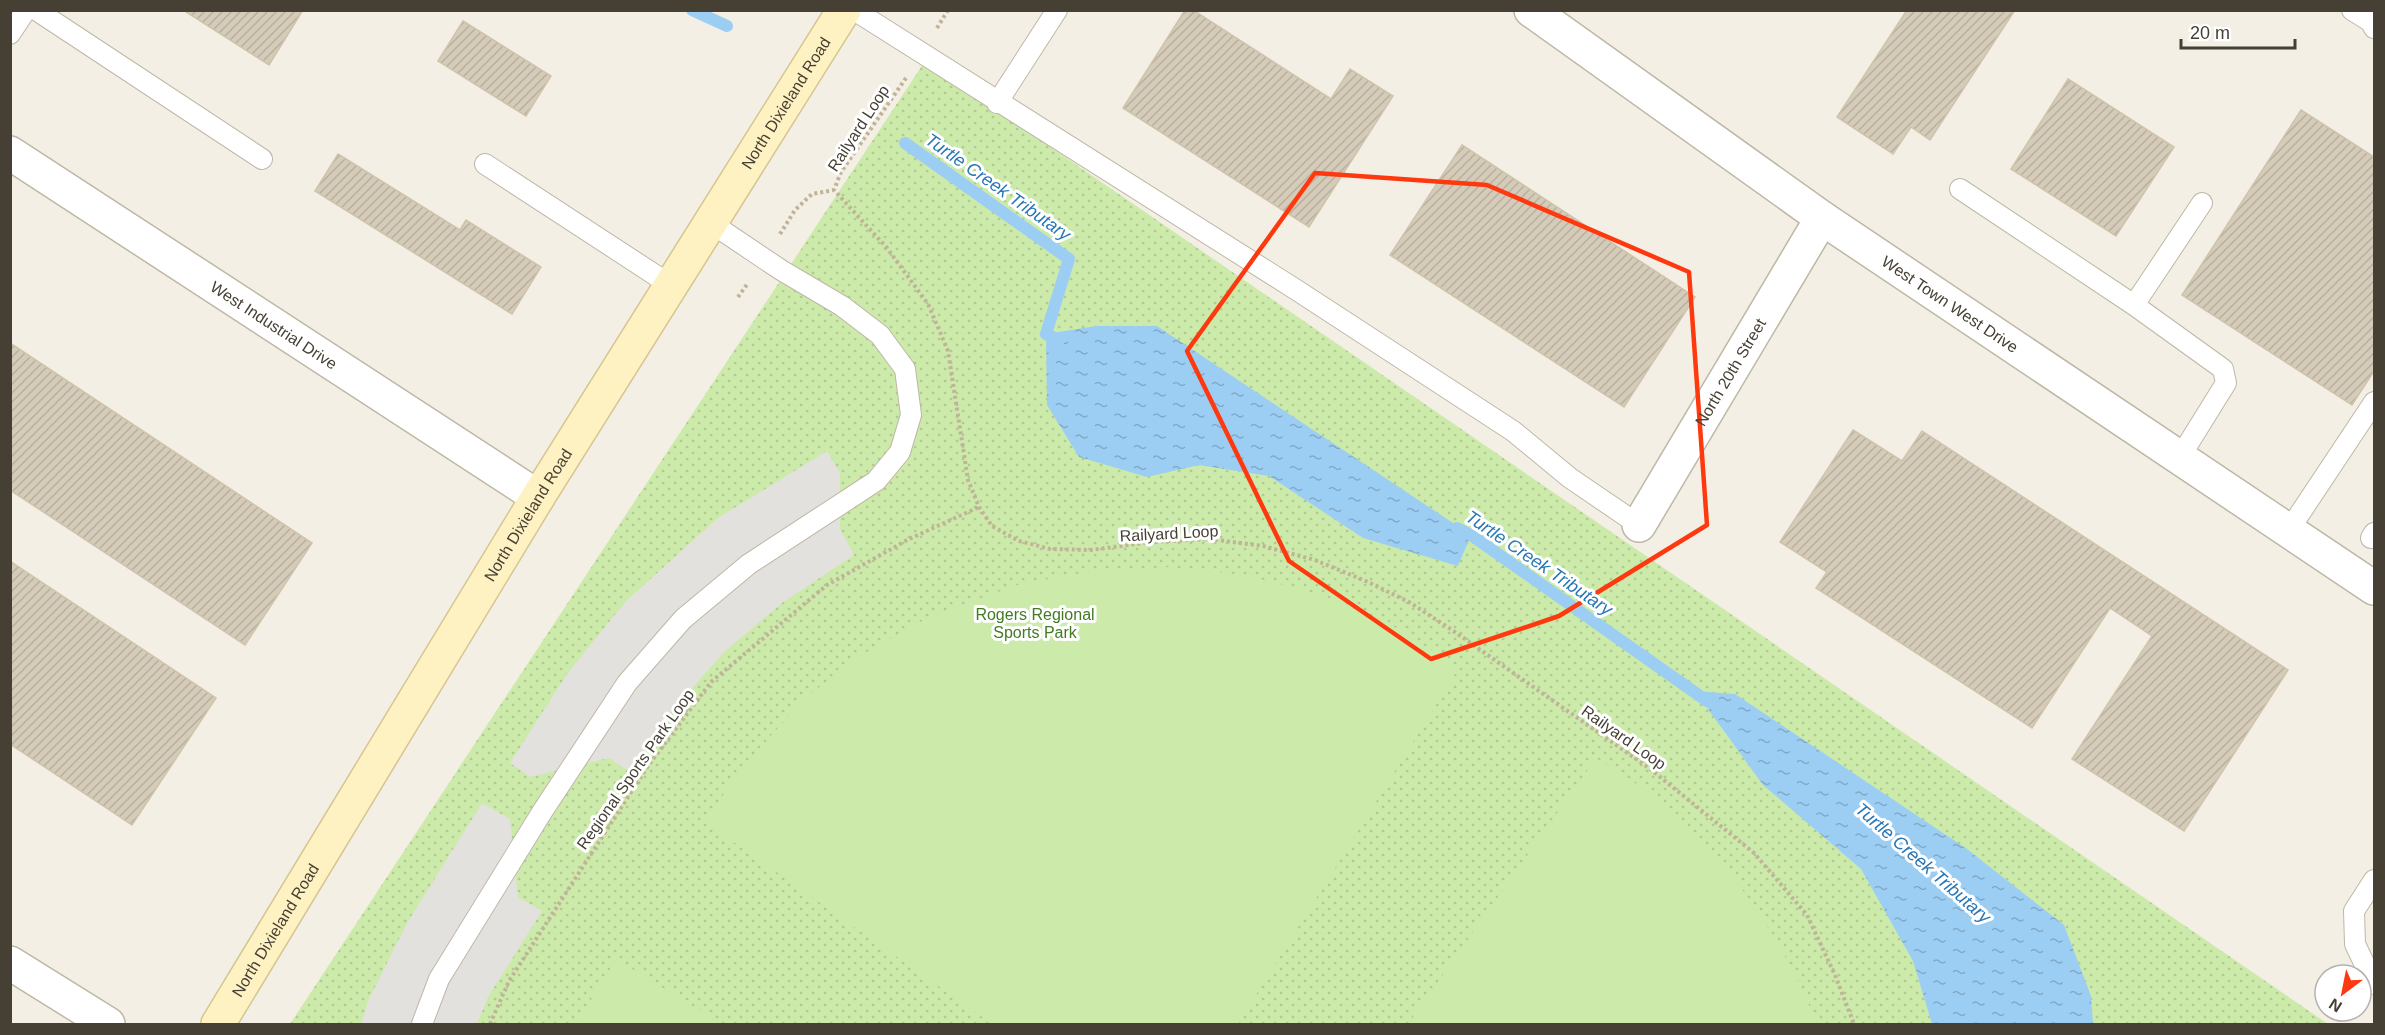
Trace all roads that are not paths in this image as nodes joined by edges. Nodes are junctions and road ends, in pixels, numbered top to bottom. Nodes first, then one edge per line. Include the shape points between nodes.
1 (26, 10) edge
2 (36, 10) edge
3 (844, 10) edge
4 (854, 10) edge
5 (1057, 10) edge
6 (1531, 10) edge
7 (2352, 10) edge
8 (2374, 28) edge
9 (10, 34) edge
10 (997, 103) junction
11 (10, 153) edge
12 (262, 159) dead end
13 (485, 164) dead end
14 (1960, 189) dead end
15 (2202, 203) dead end
16 (1822, 218) junction
17 (711, 223) junction
18 (672, 286) junction
19 (2134, 304) junction
20 (2374, 402) edge
21 (2180, 457) junction
22 (538, 497) junction
23 (1639, 525) joint
24 (2289, 530) junction
25 (2374, 588) edge
26 (2374, 880) edge
27 (10, 963) edge
28 (2374, 984) edge
29 (108, 1024) edge
30 (218, 1024) edge
31 (422, 1024) edge

1 - 9 lane
2 - 12 lane
3 - 17 main road, North Dixieland Road
4 - 10 lane
5 - 10 lane
6 - 16 street, West Town West Drive
7 - 8 lane
10 - 23 lane via 1513,431 1570,478
11 - 22 street, West Industrial Drive
13 - 18 lane
14 - 19 lane
15 - 19 lane
16 - 21 street, West Town West Drive
16 - 23 street, North 20th Street
17 - 18 main road, North Dixieland Road
17 - 31 lane via 880,334 905,369 911,415 900,452 876,481 749,564 682,619 627,683 440,978
18 - 22 main road, North Dixieland Road
19 - 21 lane via 2223,369 2226,382
20 - 24 lane
21 - 24 street, West Town West Drive
22 - 30 main road, North Dixieland Road
24 - 25 street, West Town West Drive
26 - 28 lane via 2354,911 2355,944
27 - 29 street

